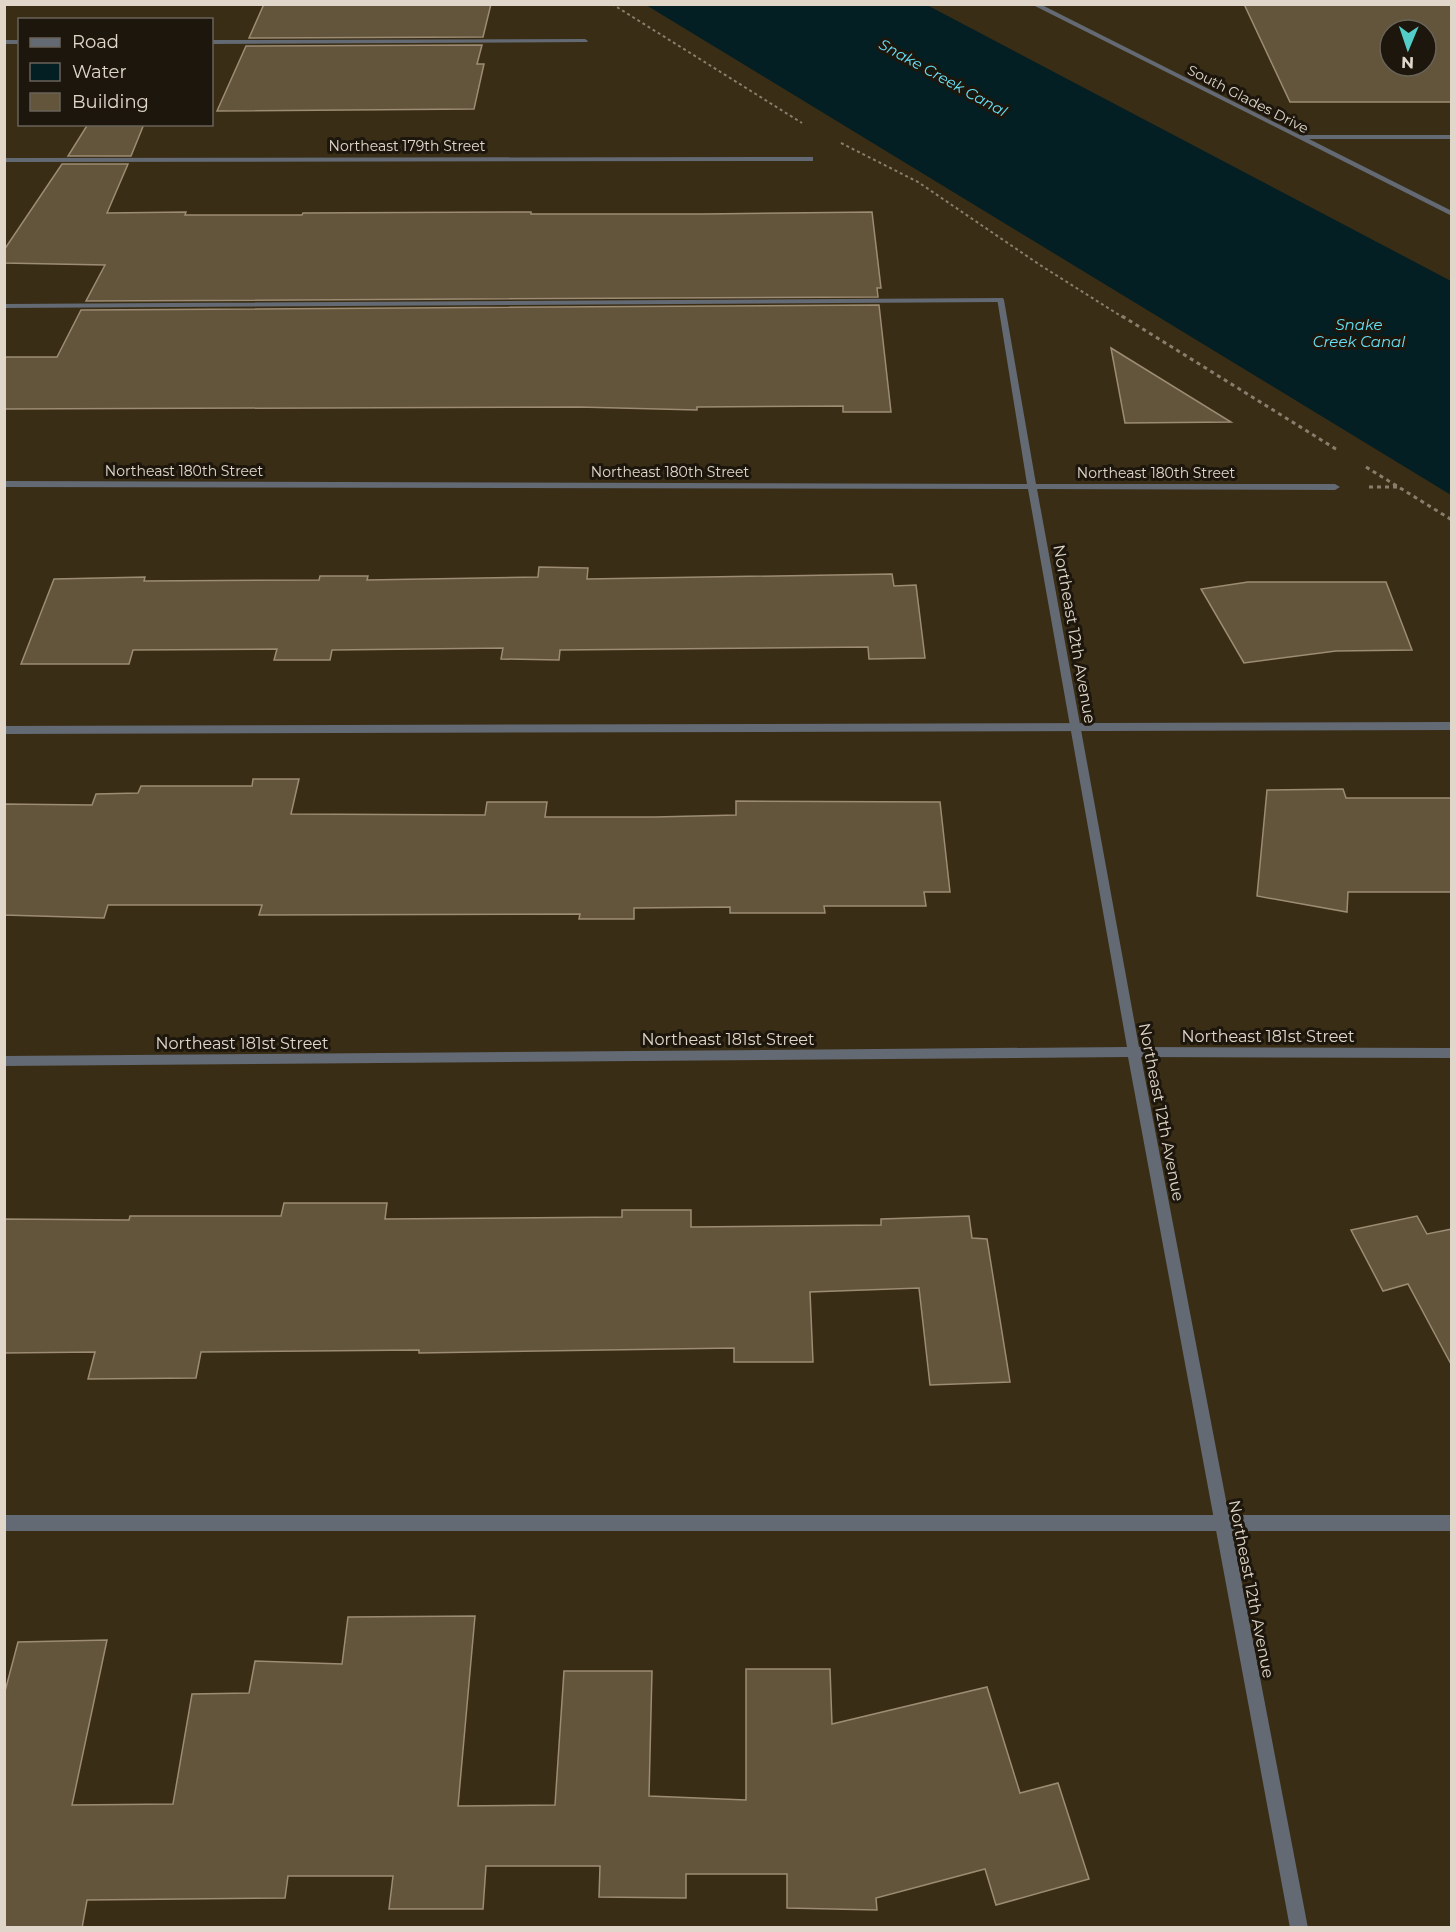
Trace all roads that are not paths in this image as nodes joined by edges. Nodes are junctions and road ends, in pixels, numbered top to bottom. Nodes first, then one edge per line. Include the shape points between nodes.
1 (1034, 4) edge
2 (585, 41) dead end
3 (213, 42) edge
4 (1296, 137) junction
5 (1452, 137) edge
6 (810, 159) dead end
7 (4, 160) edge
8 (1452, 214) edge
9 (4, 306) edge
10 (4, 484) edge
11 (1031, 487) junction
12 (1335, 487) dead end
13 (1452, 726) edge
14 (1075, 728) junction
15 (4, 730) edge
16 (1133, 1052) junction
17 (1452, 1053) edge
18 (4, 1062) edge
19 (4, 1523) edge
20 (1223, 1523) junction
21 (1452, 1523) edge
22 (1299, 1928) edge

1 - 4 street, South Glades Drive
2 - 3 street
4 - 5 street
4 - 8 street, South Glades Drive
6 - 7 street, Northeast 179th Street
9 - 11 street, Northeast 12th Avenue via 1000,300
10 - 11 street, Northeast 180th Street
11 - 12 street, Northeast 180th Street
11 - 14 street, Northeast 12th Avenue
13 - 14 street
14 - 15 street
14 - 16 street, Northeast 12th Avenue
16 - 17 street, Northeast 181st Street
16 - 18 street, Northeast 181st Street
16 - 20 street, Northeast 12th Avenue
19 - 20 street
20 - 21 street
20 - 22 street, Northeast 12th Avenue

